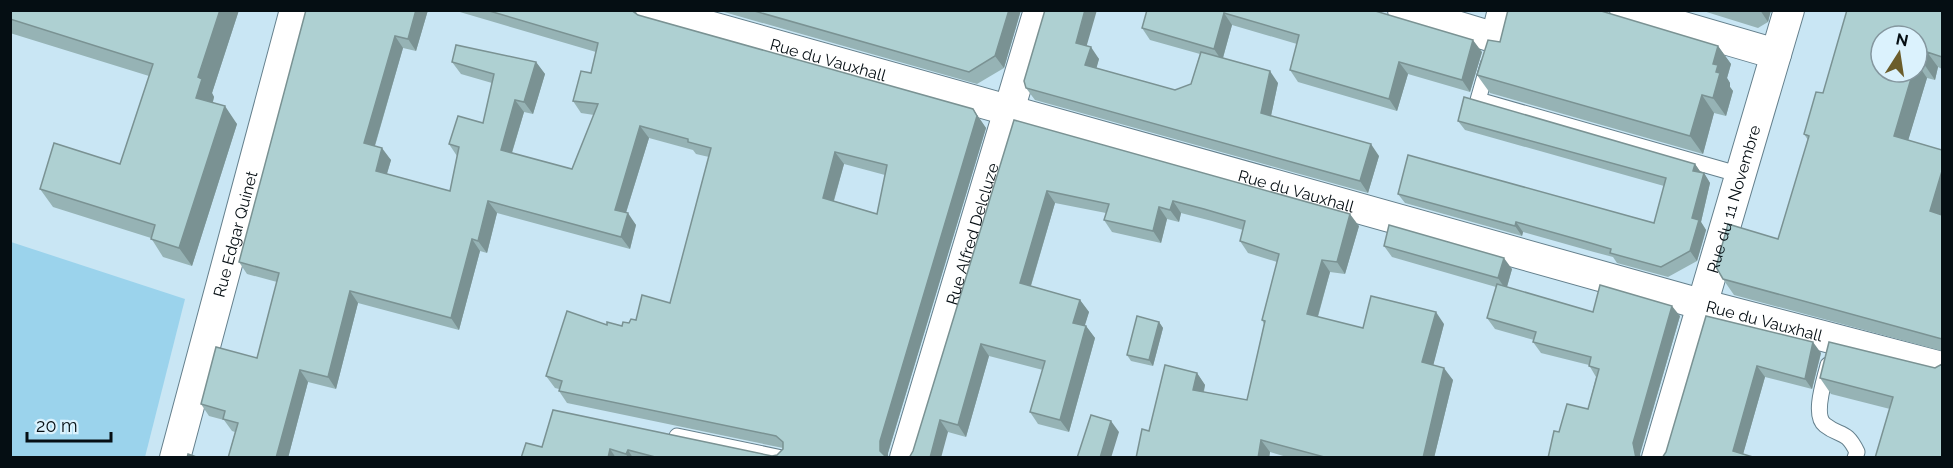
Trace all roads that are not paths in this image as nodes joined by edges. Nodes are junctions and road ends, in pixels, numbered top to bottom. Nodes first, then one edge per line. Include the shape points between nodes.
1 (295, 10) edge
2 (651, 10) edge
3 (1040, 10) edge
4 (1403, 10) edge
5 (1625, 10) edge
6 (1789, 10) edge
7 (1500, 24) edge
8 (1776, 54) junction
9 (1010, 111) junction
10 (1741, 175) junction
11 (1704, 305) junction
12 (1835, 339) junction
13 (1942, 367) edge
14 (656, 432) edge
15 (175, 458) edge
16 (782, 458) edge
17 (905, 458) edge
18 (1657, 458) edge
19 (1855, 458) edge

1 - 15 street, Rue Edgar Quinet
2 - 9 street, Rue du Vauxhall
3 - 9 street, Rue Alfred Delcluze
4 - 7 street
5 - 8 street
6 - 8 street, Rue du 11 Novembre
7 - 10 lane via 1478,100
8 - 10 street, Rue du 11 Novembre
9 - 11 street, Rue du Vauxhall
9 - 17 street, Rue Alfred Delcluze
10 - 11 street, Rue du 11 Novembre
11 - 12 street, Rue du Vauxhall
11 - 18 street, Rue du 11 Novembre
12 - 13 street, Rue du Vauxhall
12 - 19 lane via 1819,401 1820,419 1852,442 1857,452
14 - 16 lane

